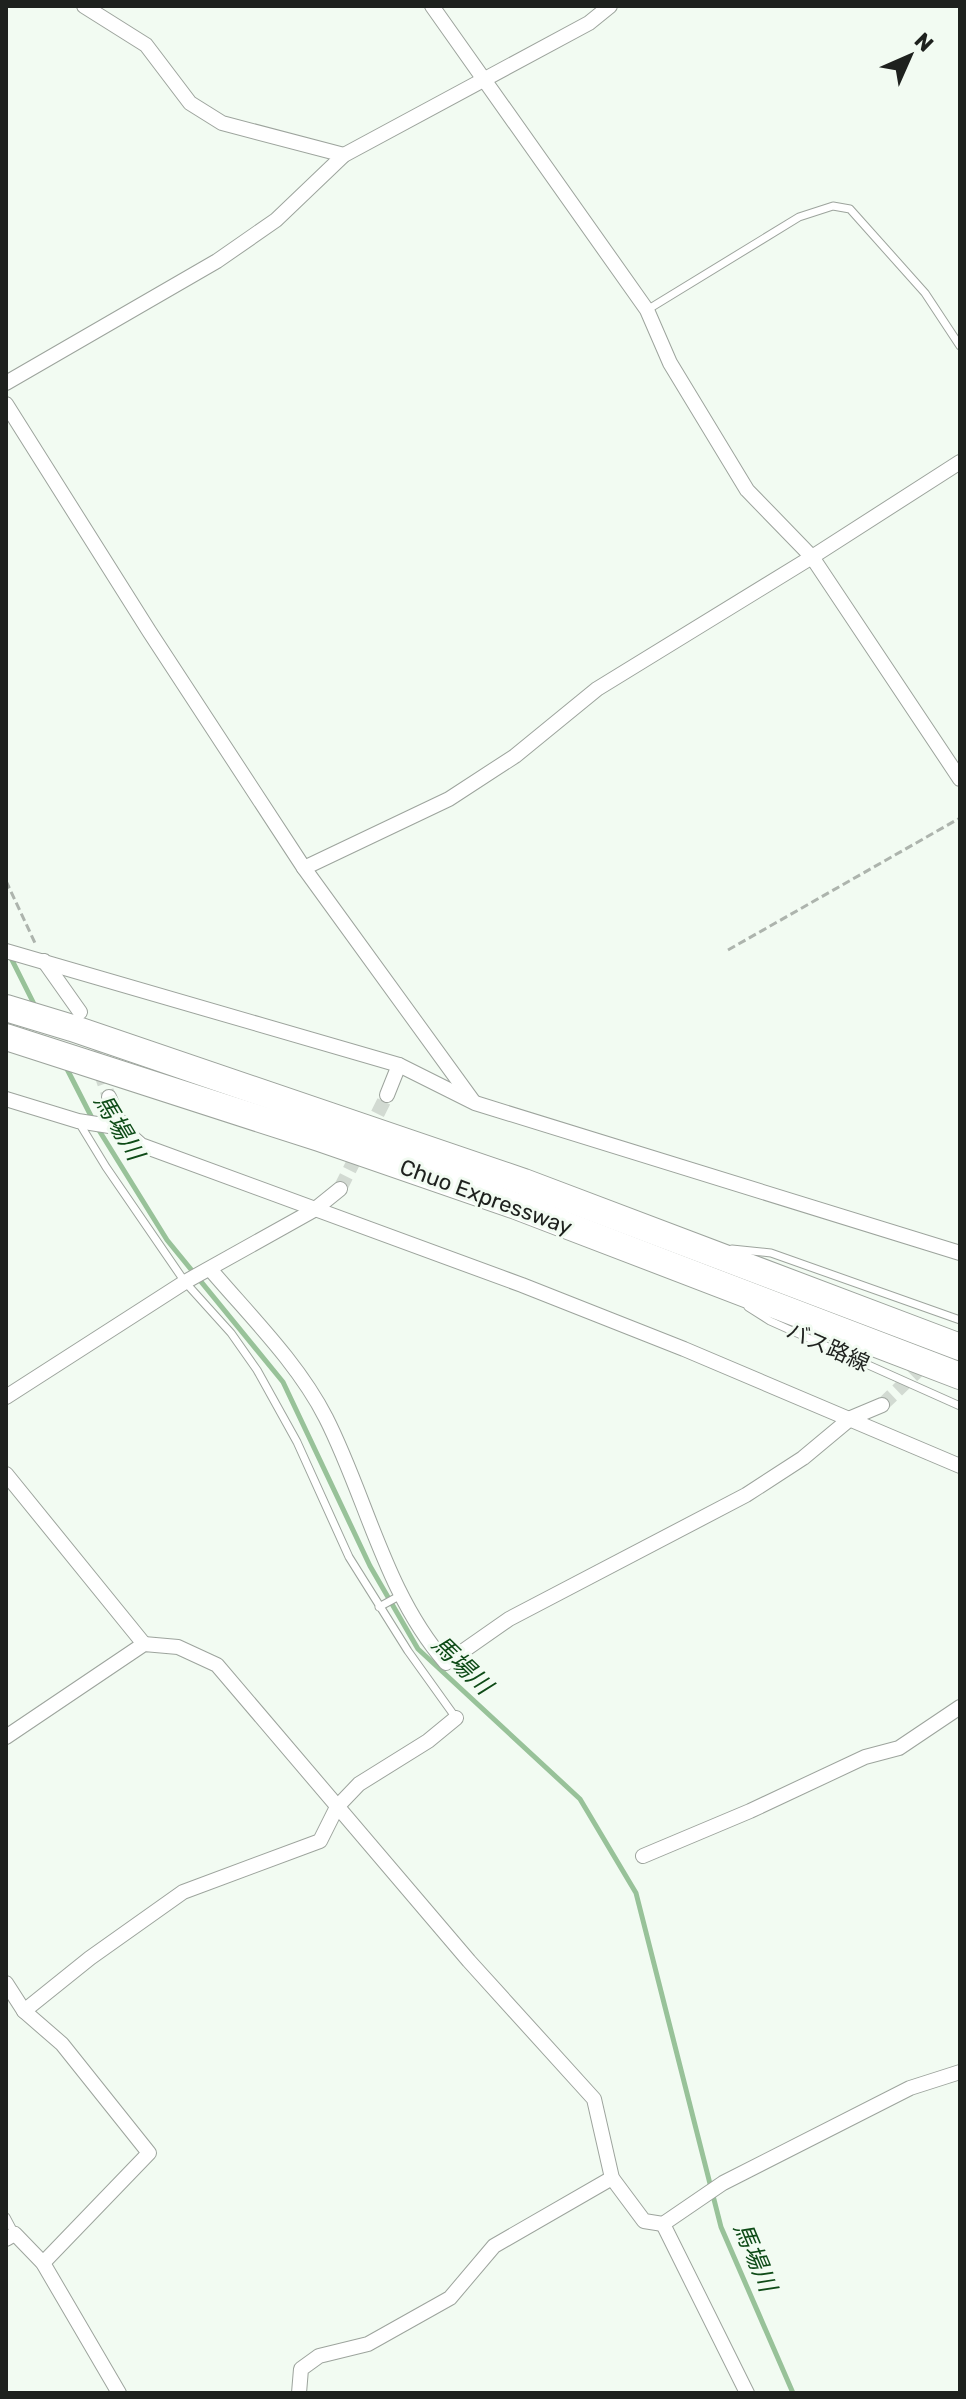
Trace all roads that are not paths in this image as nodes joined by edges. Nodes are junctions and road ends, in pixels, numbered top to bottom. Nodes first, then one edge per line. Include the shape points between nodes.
1 (84, 6) edge
2 (432, 6) edge
3 (610, 6) edge
4 (483, 80) junction
5 (344, 155) junction
6 (647, 310) junction
7 (960, 346) edge
8 (6, 383) edge
9 (6, 404) edge
10 (960, 462) edge
11 (812, 557) junction
12 (960, 779) edge
13 (304, 868) junction
14 (6, 951) edge
15 (43, 961) junction
16 (12, 1010) edge
17 (76, 1020) junction
18 (6, 1037) edge
19 (399, 1065) junction
20 (387, 1095) tunnel mouth
21 (109, 1097) tunnel mouth
22 (6, 1099) edge
23 (475, 1103) junction
24 (82, 1122) junction
25 (114, 1128) junction
26 (340, 1189) tunnel mouth
27 (314, 1210) junction
28 (686, 1244) junction
29 (960, 1253) edge
30 (208, 1270) junction
31 (702, 1277) junction
32 (187, 1281) junction
33 (960, 1320) edge
34 (960, 1347) edge
35 (960, 1376) edge
36 (6, 1397) edge
37 (882, 1405) tunnel mouth
38 (960, 1406) edge
39 (851, 1418) junction
40 (960, 1466) edge
41 (6, 1474) edge
42 (398, 1597) junction
43 (382, 1606) junction
44 (144, 1644) junction
45 (960, 1707) edge
46 (456, 1718) joint
47 (6, 1737) edge
48 (337, 1807) junction
49 (643, 1856) dead end
50 (6, 1983) edge
51 (24, 2011) junction
52 (960, 2072) edge
53 (612, 2178) junction
54 (6, 2217) edge
55 (663, 2224) junction
56 (11, 2236) edge
57 (43, 2263) junction
58 (119, 2393) edge
59 (299, 2393) edge
60 (747, 2393) edge

1 - 5 street via 146,45 190,103 222,123
2 - 4 street
3 - 4 street via 589,23
4 - 5 street
4 - 6 street
5 - 8 street via 276,220 217,261
6 - 7 lane via 799,217 833,206 850,209 925,293
6 - 11 street via 670,363 747,490
9 - 13 street
10 - 11 street
11 - 12 street
11 - 13 street via 597,689 515,756 449,799
13 - 23 street
14 - 15 street
15 - 17 street
15 - 19 street
16 - 17 highway, Chuo Expressway
17 - 28 highway, Chuo Expressway
18 - 31 highway, Chuo Expressway via 350,1148
19 - 20 street
19 - 23 street
21 - 25 street
22 - 24 street
23 - 29 street
24 - 25 street
24 - 32 lane via 106,1167
25 - 27 street via 141,1145
26 - 27 street
27 - 30 street
27 - 39 street via 522,1285
28 - 33 lane via 771,1253
28 - 34 highway, Chuo Expressway
30 - 32 street
30 - 42 street via 297,1372 325,1417
31 - 35 highway, Chuo Expressway
31 - 38 lane, バス路線 via 770,1321
32 - 36 street
32 - 43 lane via 257,1370 297,1442 349,1557
37 - 39 street
39 - 40 street
39 - 42 street via 746,1495 509,1619 446,1663
41 - 44 street
42 - 43 lane
43 - 46 lane
44 - 47 street
44 - 48 street via 178,1647 217,1665
45 - 49 street via 899,1748 865,1757
46 - 48 street via 359,1784
48 - 51 street via 320,1841 183,1892
48 - 53 street via 594,2099
50 - 51 street
51 - 57 street via 62,2044 149,2153
52 - 55 street via 910,2088 723,2183
53 - 55 street via 644,2221
53 - 59 street via 494,2246 450,2298 368,2344 319,2356 301,2369
54 - 56 lane
55 - 60 street
56 - 57 street
57 - 58 street

